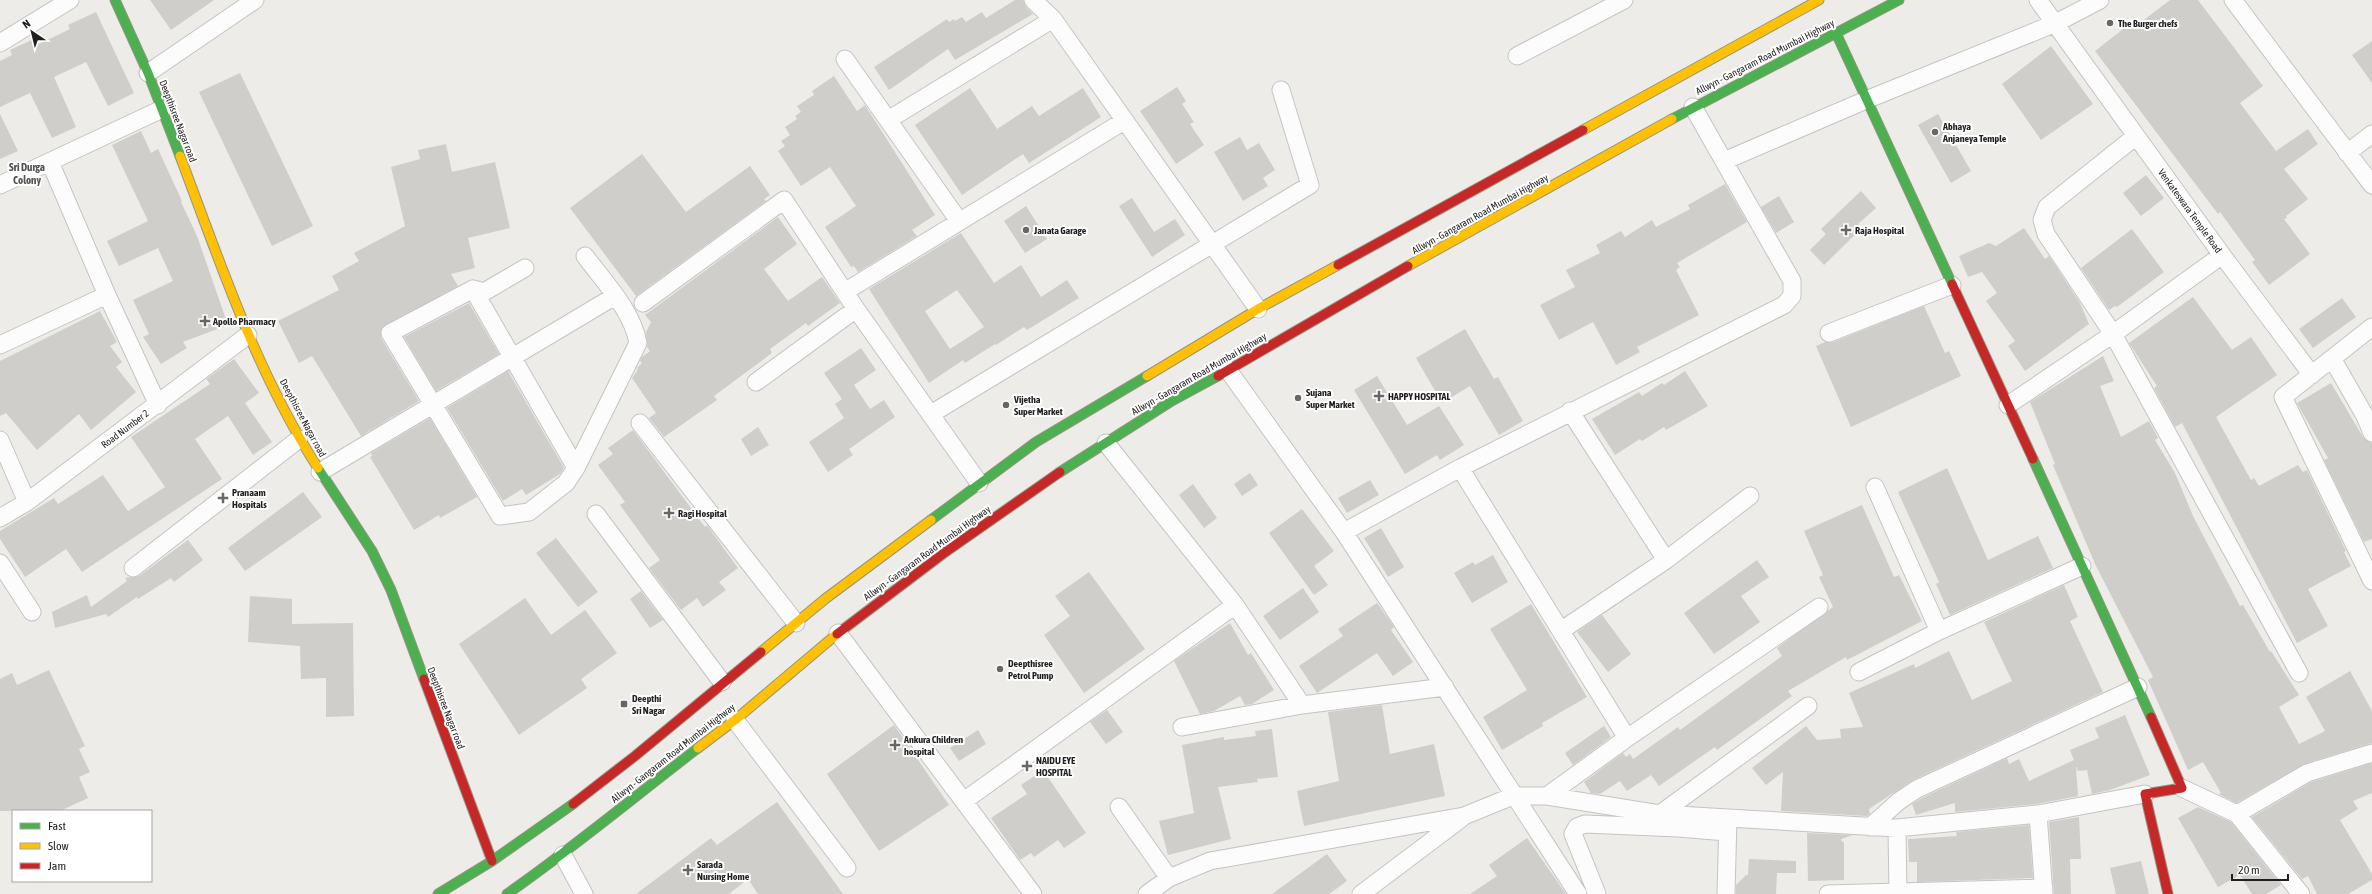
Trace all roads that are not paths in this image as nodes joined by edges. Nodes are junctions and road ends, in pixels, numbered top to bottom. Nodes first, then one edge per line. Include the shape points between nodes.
1 (70, 0) edge
2 (115, 0) edge
3 (255, 0) edge
4 (1033, 0) edge
5 (1624, 0) edge
6 (1819, 0) edge
7 (1898, 0) edge
8 (2038, 0) edge
9 (2100, 0) edge
10 (2233, 0) edge
11 (1053, 19) junction
12 (2056, 24) junction
13 (1836, 33) junction
14 (0, 42) edge
15 (1517, 56) dead end
16 (845, 59) dead end
17 (148, 73) junction
18 (1281, 90) dead end
19 (1866, 100) junction
20 (1693, 107) junction
21 (162, 109) junction
22 (888, 120) junction
23 (1124, 121) junction
24 (2372, 134) edge
25 (2136, 136) junction
26 (2347, 153) junction
27 (1724, 161) junction
28 (50, 162) junction
29 (0, 185) edge
30 (2372, 185) edge
31 (959, 221) junction
32 (1210, 245) junction
33 (2222, 254) junction
34 (585, 256) dead end
35 (525, 268) dead end
36 (1952, 285) junction
37 (473, 289) junction
38 (846, 291) junction
39 (107, 295) junction
40 (615, 296) junction
41 (643, 303) dead end
42 (856, 308) junction
43 (1258, 309) junction
44 (2372, 328) edge
45 (1829, 333) dead end
46 (2113, 334) junction
47 (248, 335) junction
48 (0, 346) edge
49 (511, 358) junction
50 (2333, 360) junction
51 (1228, 370) junction
52 (2312, 375) junction
53 (756, 382) dead end
54 (158, 405) junction
55 (2008, 405) junction
56 (433, 406) junction
57 (1570, 411) junction
58 (931, 414) junction
59 (640, 423) dead end
60 (2372, 433) edge
61 (299, 439) junction
62 (0, 440) edge
63 (1106, 443) junction
64 (576, 468) junction
65 (1460, 468) junction
66 (320, 472) junction
67 (978, 483) junction
68 (1875, 487) dead end
69 (1750, 496) dead end
70 (27, 502) junction
71 (596, 514) dead end
72 (0, 518) edge
73 (1344, 532) junction
74 (1666, 560) junction
75 (0, 563) edge
76 (2082, 566) junction
77 (132, 568) dead end
78 (2372, 581) edge
79 (1235, 606) junction
80 (1819, 607) dead end
81 (32, 612) dead end
82 (796, 623) junction
83 (1562, 630) junction
84 (1939, 631) junction
85 (838, 633) junction
86 (1859, 672) dead end
87 (2299, 673) dead end
88 (722, 682) junction
89 (1445, 687) junction
90 (2138, 687) junction
91 (1302, 705) junction
92 (1808, 706) dead end
93 (734, 720) junction
94 (1182, 726) dead end
95 (1627, 738) junction
96 (2372, 753) edge
97 (2182, 788) junction
98 (2145, 794) junction
99 (1513, 796) junction
100 (1547, 796) junction
101 (964, 801) junction
102 (1119, 807) dead end
103 (1660, 814) junction
104 (2038, 814) junction
105 (2237, 814) junction
106 (1464, 816) junction
107 (1678, 822) junction
108 (1727, 825) junction
109 (1870, 827) junction
110 (1897, 828) junction
111 (563, 855) junction
112 (492, 861) junction
113 (847, 868) dead end
114 (1169, 878) junction
115 (2044, 891) edge
116 (1898, 893) edge
117 (438, 894) edge
118 (507, 894) edge
119 (584, 894) edge
120 (1033, 894) edge
121 (1147, 894) edge
122 (1361, 894) edge
123 (1578, 894) edge
124 (1597, 894) edge
125 (1726, 894) edge
126 (1828, 894) edge
127 (2168, 894) edge
128 (2301, 894) edge

1 - 14 street
2 - 17 main road, Deepthisree Nagar road
3 - 17 street
4 - 11 street
5 - 15 street
6 - 43 main road
7 - 13 main road, Allwyn - Gangaram Road Mumbai Highway
8 - 12 street, Venkateswara Temple Road
9 - 12 street
10 - 26 street
11 - 22 street
11 - 23 street
12 - 19 street
12 - 25 street, Venkateswara Temple Road
13 - 19 main road
13 - 20 main road, Allwyn - Gangaram Road Mumbai Highway
16 - 22 street
17 - 21 main road, Deepthisree Nagar road
18 - 32 street via 1310,185
19 - 27 street
19 - 36 main road
20 - 27 street
20 - 51 main road, Allwyn - Gangaram Road Mumbai Highway via 1360,293
21 - 28 street
21 - 47 main road, Deepthisree Nagar road
22 - 31 street
23 - 31 street
23 - 32 street
24 - 26 street
25 - 33 street, Venkateswara Temple Road
25 - 46 street via 2047,207 2042,220 2046,234
26 - 30 street
27 - 57 street via 1792,281 1792,296 1784,305
28 - 29 street
28 - 39 street
31 - 38 street
32 - 43 street
32 - 58 street
33 - 46 street
33 - 52 street, Venkateswara Temple Road
34 - 40 street
35 - 37 street via 484,292
36 - 45 street
36 - 55 main road
37 - 49 street
37 - 56 street via 390,333
38 - 41 street via 784,200
38 - 42 street
39 - 48 street
39 - 54 street
40 - 49 street
40 - 64 street via 635,327 638,344
42 - 53 street
42 - 58 street
43 - 67 main road via 1036,442
44 - 50 street
46 - 55 street
46 - 87 street
47 - 54 street, Road Number 2
47 - 61 main road, Deepthisree Nagar road
49 - 56 street
49 - 64 street
50 - 52 street
50 - 60 street
51 - 63 main road, Allwyn - Gangaram Road Mumbai Highway via 1170,402
51 - 73 street
52 - 78 street via 2283,397
54 - 70 street, Road Number 2
55 - 76 main road
56 - 64 street via 500,516 529,512 566,483
56 - 66 street
57 - 65 street
57 - 74 street
58 - 67 street
59 - 82 street
61 - 66 main road, Deepthisree Nagar road
61 - 77 street
62 - 70 street
63 - 79 street
63 - 85 main road, Allwyn - Gangaram Road Mumbai Highway via 1000,513
65 - 73 street
65 - 83 street
66 - 112 main road, Deepthisree Nagar road via 379,563 391,590
67 - 82 main road
68 - 84 street
69 - 74 street
70 - 72 street, Road Number 2
71 - 88 street
73 - 89 street
74 - 83 street
75 - 81 street
76 - 84 street
76 - 90 main road
79 - 91 street
79 - 101 street
80 - 95 street
82 - 88 main road
83 - 95 street
84 - 86 street
85 - 93 main road, Allwyn - Gangaram Road Mumbai Highway
85 - 101 street
88 - 112 main road via 635,756
89 - 91 street
89 - 99 street
90 - 97 main road
90 - 109 street via 1917,789
91 - 94 street
92 - 103 street
93 - 111 main road, Allwyn - Gangaram Road Mumbai Highway via 595,827
93 - 113 street
95 - 100 street
96 - 105 street via 2307,773
97 - 98 main road
97 - 105 street
98 - 104 street
98 - 127 main road
99 - 100 street
99 - 106 street
99 - 123 street
100 - 103 street
101 - 120 street
102 - 114 street
103 - 107 street
104 - 110 street
104 - 115 street
105 - 128 street
106 - 114 street via 1210,861
106 - 122 street
107 - 108 street
107 - 124 street via 1585,824 1577,827 1573,834
108 - 109 street
108 - 125 street
109 - 110 street
110 - 116 street
111 - 118 main road, Allwyn - Gangaram Road Mumbai Highway
111 - 119 street
112 - 117 main road
114 - 121 street
115 - 116 street
116 - 126 street

